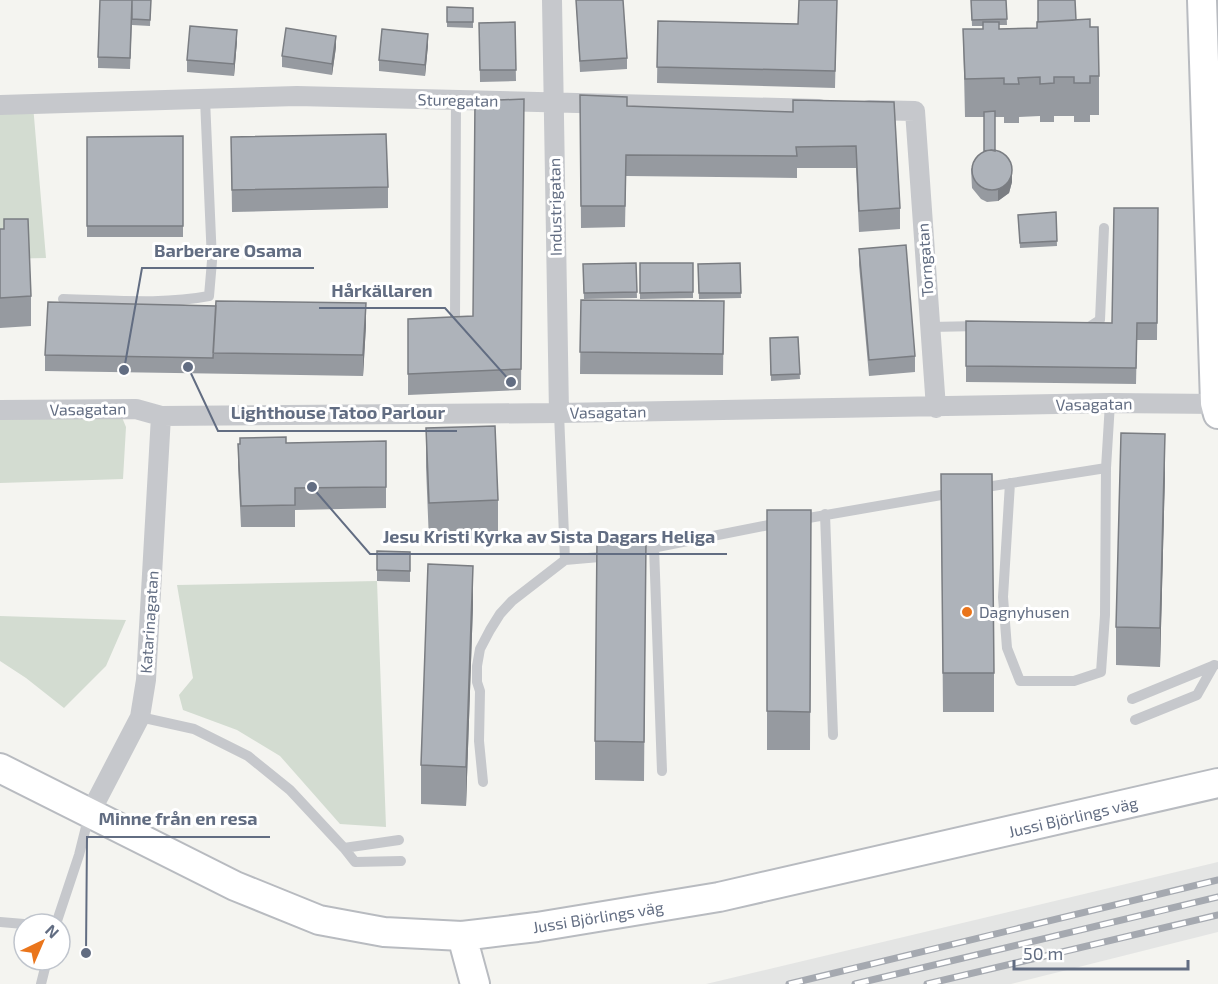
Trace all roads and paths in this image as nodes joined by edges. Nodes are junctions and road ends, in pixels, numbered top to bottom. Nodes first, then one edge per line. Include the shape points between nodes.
1 (552, 0) edge
2 (1202, 0) edge
3 (205, 99) junction
4 (456, 100) junction
5 (554, 102) junction
6 (0, 105) edge
7 (915, 111) joint
8 (1104, 228) dead end
9 (63, 299) dead end
10 (455, 321) edge
11 (995, 326) edge
12 (930, 327) junction
13 (1075, 328) edge
14 (1110, 404) junction
15 (1217, 407) edge
16 (936, 408) junction
17 (0, 410) edge
18 (559, 413) junction
19 (161, 416) junction
20 (1106, 468) junction
21 (1010, 483) junction
22 (825, 514) junction
23 (654, 547) junction
24 (565, 560) junction
25 (1216, 664) edge
26 (1132, 699) dead end
27 (140, 717) junction
28 (1135, 720) dead end
29 (833, 735) dead end
30 (0, 768) edge
31 (662, 771) dead end
32 (483, 782) dead end
33 (1218, 783) edge
34 (89, 814) junction
35 (399, 840) dead end
36 (344, 848) junction
37 (401, 861) dead end
38 (60, 912) edge
39 (462, 936) junction
40 (475, 984) edge

1 - 5 street, Industrigatan
2 - 15 street
3 - 4 street, Sturegatan via 297,96
3 - 6 street, Sturegatan
3 - 9 lane via 212,261 209,296 190,300
4 - 5 street, Sturegatan
4 - 10 lane
5 - 7 street, Sturegatan
5 - 18 street, Industrigatan
7 - 12 street, Torngatan
8 - 13 lane via 1100,320 1087,329
11 - 12 lane
12 - 16 street, Torngatan
14 - 15 street, Vasagatan
14 - 16 street, Vasagatan
14 - 20 lane
16 - 18 street, Vasagatan
17 - 19 street, Vasagatan via 136,409
18 - 19 street, Vasagatan
18 - 24 lane
19 - 27 street, Katarinagatan via 146,680
20 - 21 lane
20 - 21 lane via 1101,672 1074,681 1020,681 1007,648 1003,597
21 - 22 lane
22 - 23 lane
22 - 29 lane
23 - 24 lane
23 - 31 lane
24 - 32 lane via 512,601 480,649 477,682
25 - 26 lane
25 - 28 lane via 1197,695
27 - 34 street, Katarinagatan
27 - 36 lane via 194,729 248,756 290,790
30 - 34 street, Jussi Björlings väg
33 - 39 street, Jussi Björlings väg via 719,897
34 - 38 lane
34 - 39 street, Jussi Björlings väg via 235,886 319,920 384,932
35 - 36 lane
36 - 37 lane via 355,862
39 - 40 street

